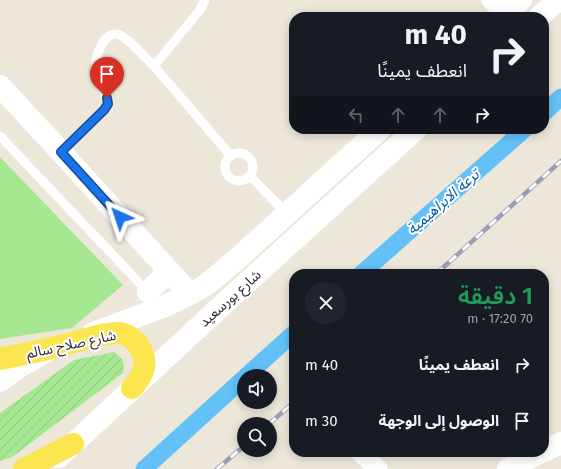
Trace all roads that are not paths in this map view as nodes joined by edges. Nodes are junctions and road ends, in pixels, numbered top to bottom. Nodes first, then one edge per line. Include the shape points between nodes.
1 (206, 0) edge
2 (558, 0) edge
3 (545, 12) edge
4 (154, 66) junction
5 (0, 86) edge
6 (375, 134) edge
7 (411, 134) edge
8 (0, 136) edge
9 (61, 152) junction
10 (231, 156) junction
11 (251, 177) junction
12 (287, 214) junction
13 (169, 271) junction
14 (190, 294) junction
15 (155, 299) junction
16 (60, 346) junction
17 (0, 359) edge
18 (0, 382) edge
19 (132, 388) junction
20 (561, 443) edge
21 (73, 444) junction
22 (549, 449) edge
23 (365, 457) edge
24 (531, 457) edge
25 (24, 469) edge
26 (47, 469) edge
27 (378, 469) edge
28 (508, 469) edge

1 - 4 lane
2 - 3 main road
4 - 9 lane via 125,38 117,34 106,38 95,66 108,104
4 - 10 lane
5 - 9 main road
6 - 12 main road, شارع بورسعيد
7 - 19 main road, شارع بورسعيد
8 - 15 lane
9 - 13 main road
10 - 11 lane via 237,153 250,157 253,164
10 - 11 lane via 225,168 227,175 238,182
11 - 12 lane
12 - 14 main road, شارع بورسعيد via 221,273
13 - 14 main road
13 - 15 main road
14 - 15 main road, شارع بورسعيد
15 - 16 main road, شارع بورسعيد via 104,328
16 - 17 main road, شارع صلاح سالم
16 - 18 main road, شارع بورسعيد via 19,367
16 - 19 main road, شارع صلاح سالم via 111,333 132,338 140,347 144,369 140,380
19 - 21 main road, شارع بورسعيد
20 - 22 main road
21 - 25 main road
21 - 26 main road, شارع بورسعيد
23 - 27 street
24 - 28 main road

